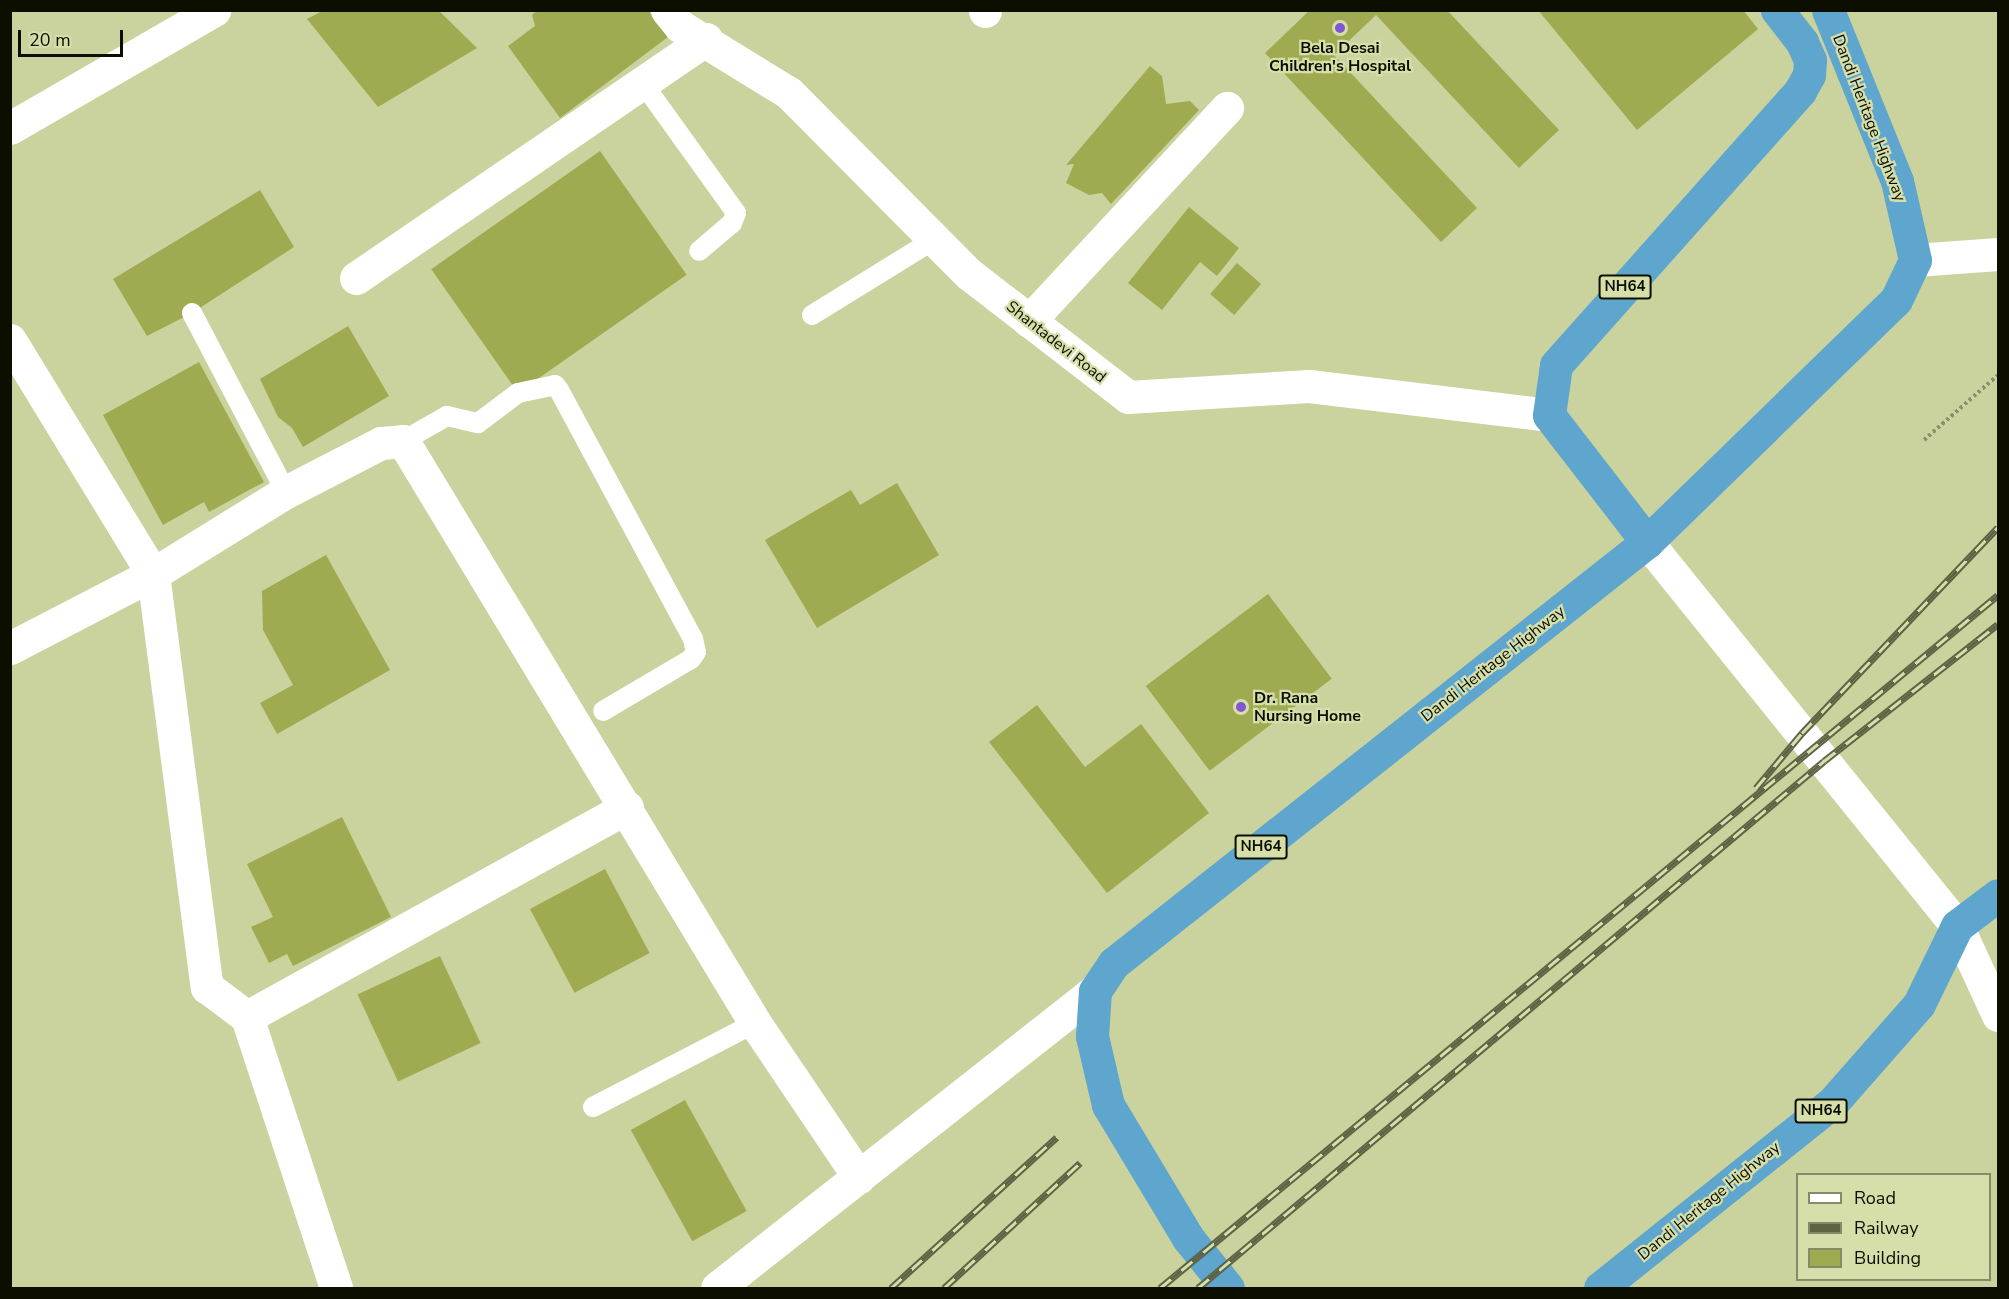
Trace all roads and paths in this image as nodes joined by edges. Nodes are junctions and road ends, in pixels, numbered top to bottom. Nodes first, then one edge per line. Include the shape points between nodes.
1 (214, 10) edge
2 (667, 10) edge
3 (1777, 10) edge
4 (1828, 10) edge
5 (705, 39) junction
6 (1809, 75) junction
7 (1855, 75) junction
8 (642, 82) junction
9 (1227, 108) dead end
10 (10, 128) edge
11 (935, 239) junction
12 (699, 251) dead end
13 (1998, 254) edge
14 (1916, 260) junction
15 (356, 278) dead end
16 (192, 313) dead end
17 (812, 315) dead end
18 (1029, 321) junction
19 (10, 340) edge
20 (1998, 375) edge
21 (1549, 415) junction
22 (1924, 440) dead end
23 (403, 441) junction
24 (286, 492) junction
25 (1647, 542) junction
26 (153, 574) junction
27 (10, 648) edge
28 (603, 711) dead end
29 (627, 807) junction
30 (1998, 895) edge
31 (1957, 926) junction
32 (1095, 991) junction
33 (1998, 1015) edge
34 (247, 1017) junction
35 (755, 1023) junction
36 (593, 1107) dead end
37 (859, 1177) junction
38 (336, 1288) edge
39 (717, 1288) edge
40 (1228, 1288) edge
41 (1600, 1288) edge

1 - 10 street
2 - 5 street, Shantadevi Road via 680,26
3 - 6 highway via 1802,42 1810,60
4 - 7 highway, Dandi Heritage Highway
5 - 8 street
5 - 11 street, Shantadevi Road via 789,93
6 - 7 highway
6 - 21 highway, NH64 via 1800,91 1556,365
7 - 14 highway, Dandi Heritage Highway via 1896,181
8 - 12 lane via 736,213 732,223
8 - 15 street
9 - 18 street
11 - 17 lane
11 - 18 street, Shantadevi Road via 969,274
13 - 14 street
14 - 25 highway, Dandi Heritage Highway / NH64 via 1896,300
16 - 24 lane
18 - 21 street, Shantadevi Road via 1128,397 1309,386
19 - 26 street
20 - 22 path
21 - 25 highway
23 - 24 street via 381,443
23 - 28 lane via 447,416 478,423 518,393 555,385 559,390 693,639 696,652 691,659
23 - 29 street
24 - 26 street
25 - 31 street
25 - 32 highway, Dandi Heritage Highway / NH64 via 1114,963
26 - 27 street
26 - 34 street via 207,987
29 - 34 street
29 - 35 street
30 - 31 highway, Dandi Heritage Highway / NH64
31 - 33 street
31 - 41 highway, Dandi Heritage Highway / NH64 via 1919,1004 1833,1102
32 - 37 street
32 - 40 highway via 1092,1036 1108,1105 1188,1238
34 - 38 street
35 - 36 lane
35 - 37 street
37 - 39 street

